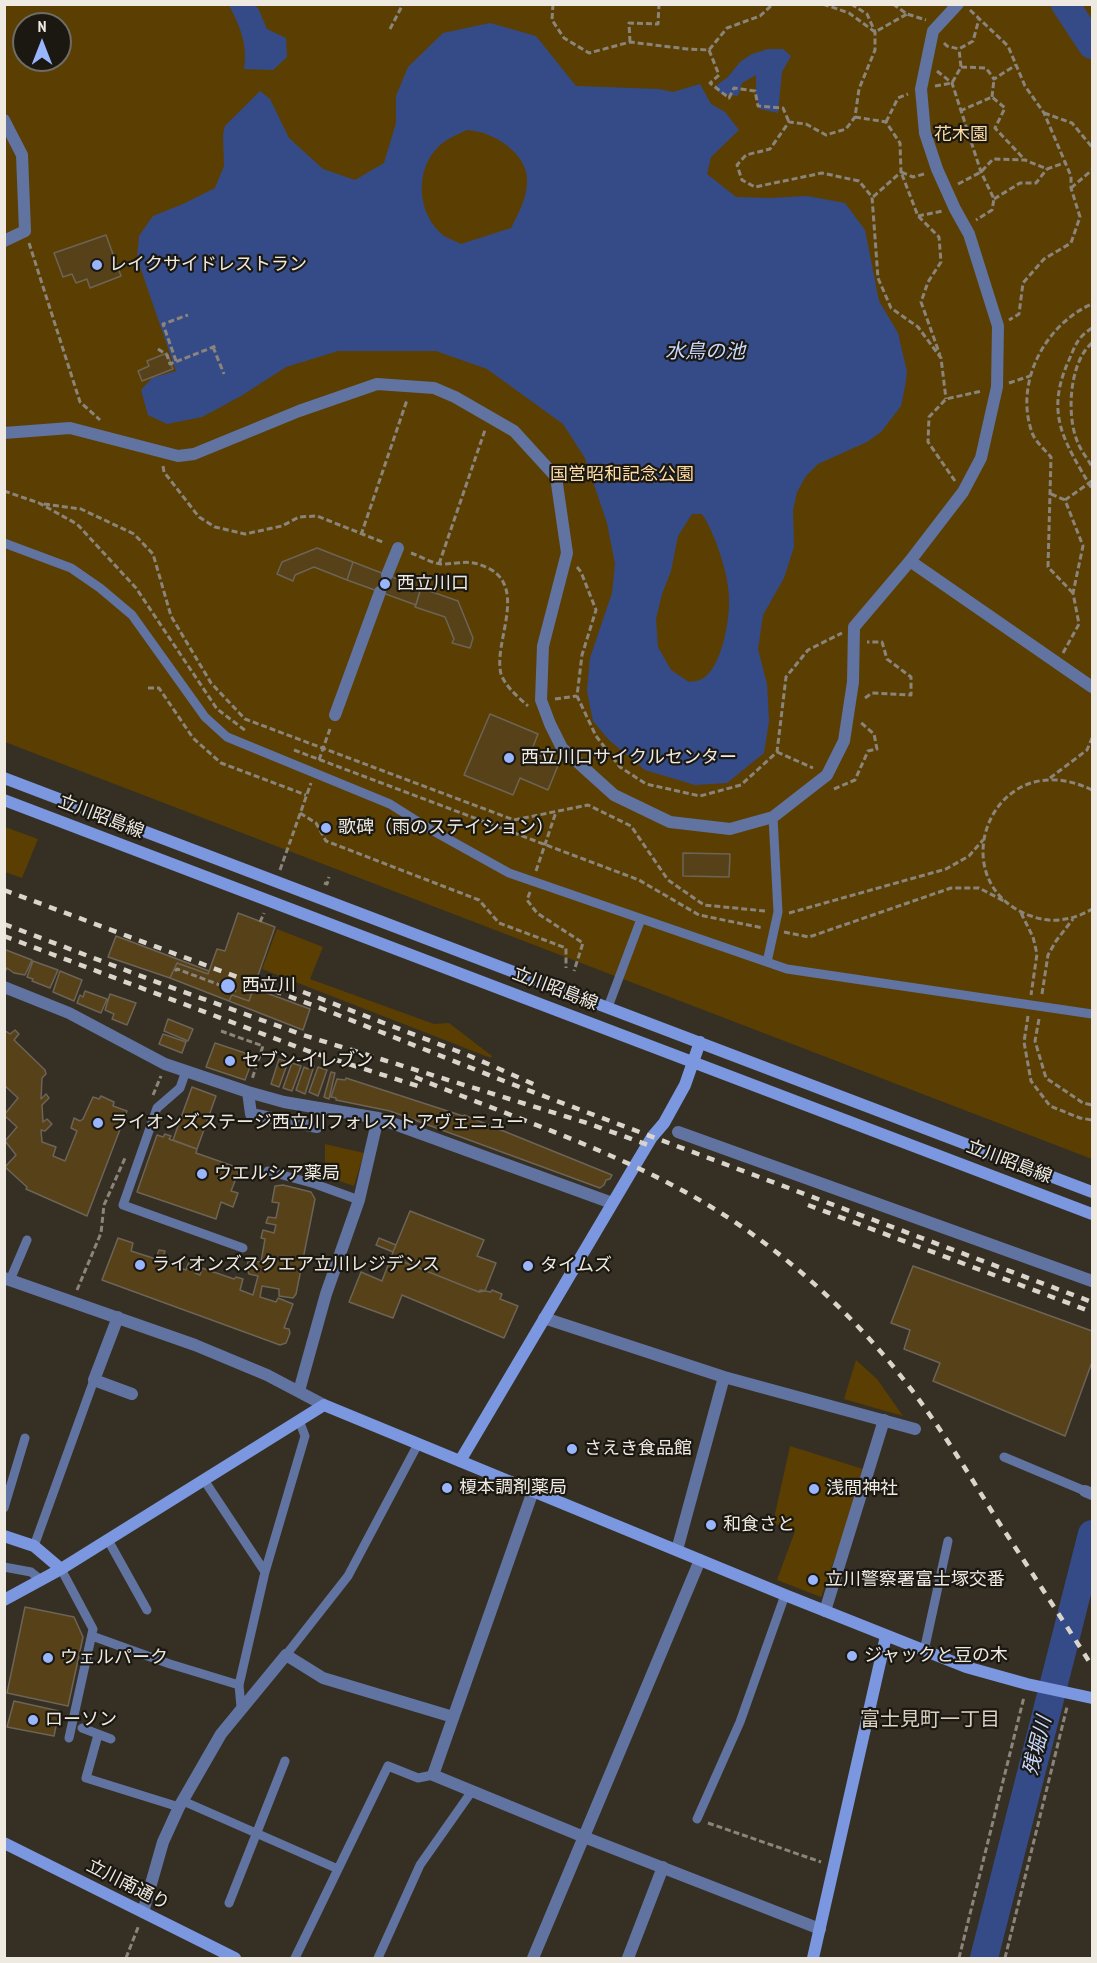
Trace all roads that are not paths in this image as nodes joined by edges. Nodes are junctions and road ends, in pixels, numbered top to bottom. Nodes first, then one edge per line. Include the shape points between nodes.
1 (958, 4) edge
2 (4, 120) edge
3 (4, 241) edge
4 (4, 433) edge
5 (4, 543) edge
6 (398, 548) dead end
7 (910, 561) junction
8 (387, 574) dead end
9 (380, 592) dead end
10 (1092, 687) edge
11 (335, 715) road end
12 (4, 778) edge
13 (4, 800) edge
14 (773, 817) junction
15 (641, 919) junction
16 (767, 962) junction
17 (4, 987) edge
18 (608, 1007) junction
19 (1092, 1014) edge
20 (700, 1042) junction
21 (693, 1062) junction
22 (186, 1071) junction
23 (248, 1092) junction
24 (320, 1108) junction
25 (378, 1118) junction
26 (678, 1132) dead end
27 (268, 1171) dead end
28 (1092, 1191) edge
29 (359, 1200) junction
30 (612, 1203) junction
31 (1092, 1214) edge
32 (27, 1240) dead end
33 (243, 1248) dead end
34 (8, 1279) edge
35 (1092, 1281) edge
36 (118, 1317) junction
37 (544, 1318) junction
38 (724, 1377) junction
39 (93, 1380) junction
40 (298, 1391) junction
41 (132, 1394) dead end
42 (324, 1404) junction
43 (299, 1420) junction
44 (884, 1420) junction
45 (915, 1429) dead end
46 (25, 1438) dead end
47 (418, 1444) junction
48 (1004, 1457) dead end
49 (460, 1461) junction
50 (204, 1480) junction
51 (533, 1491) junction
52 (1088, 1493) edge
53 (4, 1508) edge
54 (4, 1536) edge
55 (108, 1540) junction
56 (948, 1541) dead end
57 (34, 1546) junction
58 (677, 1550) junction
59 (700, 1560) junction
60 (4, 1567) edge
61 (61, 1569) junction
62 (265, 1572) junction
63 (41, 1580) junction
64 (785, 1595) junction
65 (4, 1600) edge
66 (147, 1610) dead end
67 (825, 1611) junction
68 (92, 1636) junction
69 (886, 1636) junction
70 (924, 1651) junction
71 (286, 1655) junction
72 (239, 1685) junction
73 (1092, 1698) edge
74 (241, 1707) junction
75 (453, 1716) junction
76 (82, 1728) dead end
77 (99, 1735) junction
78 (69, 1738) dead end
79 (111, 1739) dead end
80 (285, 1761) dead end
81 (433, 1775) junction
82 (472, 1791) junction
83 (181, 1804) junction
84 (697, 1819) road end
85 (257, 1833) junction
86 (584, 1837) junction
87 (4, 1843) edge
88 (663, 1867) junction
89 (338, 1869) junction
90 (229, 1903) dead end
91 (143, 1912) junction
92 (820, 1929) junction
93 (235, 1959) edge
94 (295, 1959) edge
95 (378, 1959) edge
96 (533, 1959) edge
97 (628, 1959) edge
98 (813, 1959) edge

1 - 7 street via 936,27 921,89 925,133 946,190 969,234 998,326 997,387 981,458 963,492
2 - 3 street via 22,155 25,231
4 - 14 street via 70,428 178,456 194,454 377,384 434,388 455,397 514,431 556,477 567,553 543,646 541,700 561,748 614,795 670,822 730,829
5 - 15 lane via 71,568 132,615 205,717 227,737 390,804 509,873
6 - 8 street
7 - 10 street
7 - 14 street via 854,627 853,682 844,741 827,775
9 - 11 street
12 - 18 main road, 立川昭島線
13 - 21 main road, 立川昭島線
14 - 16 lane via 778,912
15 - 16 lane
15 - 18 lane
16 - 19 lane via 787,969
17 - 22 street via 69,1013 165,1064
18 - 20 main road, 立川昭島線
20 - 21 main road
20 - 28 main road, 立川昭島線
21 - 30 main road via 664,1123
21 - 31 main road, 立川昭島線
22 - 23 street
22 - 33 lane via 180,1088 157,1108 123,1205
23 - 24 street
23 - 24 street via 251,1114 317,1126
24 - 25 street
25 - 29 street
25 - 30 street
26 - 35 street
27 - 29 lane
29 - 40 street
30 - 37 main road
32 - 34 lane
34 - 36 street
36 - 39 street
36 - 40 street via 195,1345
37 - 38 street
37 - 49 main road
38 - 44 street
38 - 58 street
39 - 41 street
39 - 57 lane
40 - 42 street
42 - 43 main road
42 - 47 main road
43 - 50 main road
43 - 62 lane via 305,1436
44 - 45 street
44 - 67 street
46 - 53 lane
47 - 49 main road
47 - 71 lane via 348,1576
48 - 52 lane
49 - 51 main road
50 - 55 main road
50 - 62 lane
51 - 58 main road
51 - 75 street
54 - 57 main road
55 - 61 main road
55 - 66 lane
56 - 70 lane
57 - 61 main road
58 - 59 main road
59 - 64 main road
59 - 86 street
60 - 63 lane via 31,1572
61 - 63 main road
61 - 68 lane via 93,1629
62 - 72 lane
63 - 65 main road
64 - 67 main road
64 - 84 lane via 740,1722
67 - 69 main road
68 - 72 lane
68 - 78 lane
69 - 70 main road
69 - 92 main road
70 - 73 main road via 966,1667
71 - 74 street
71 - 75 street via 323,1678
72 - 74 lane
74 - 83 street
75 - 81 street
76 - 77 lane
77 - 79 lane
77 - 83 lane via 86,1778
80 - 85 lane
81 - 82 street
81 - 89 lane via 418,1778 388,1766
82 - 86 street
82 - 95 lane via 420,1865
83 - 85 lane
83 - 91 street via 163,1842
85 - 89 lane
85 - 90 lane
86 - 88 street
86 - 96 street
87 - 91 main road, 立川南通り
88 - 92 street
88 - 97 street
89 - 94 lane
91 - 93 main road, 立川南通り
92 - 98 main road

